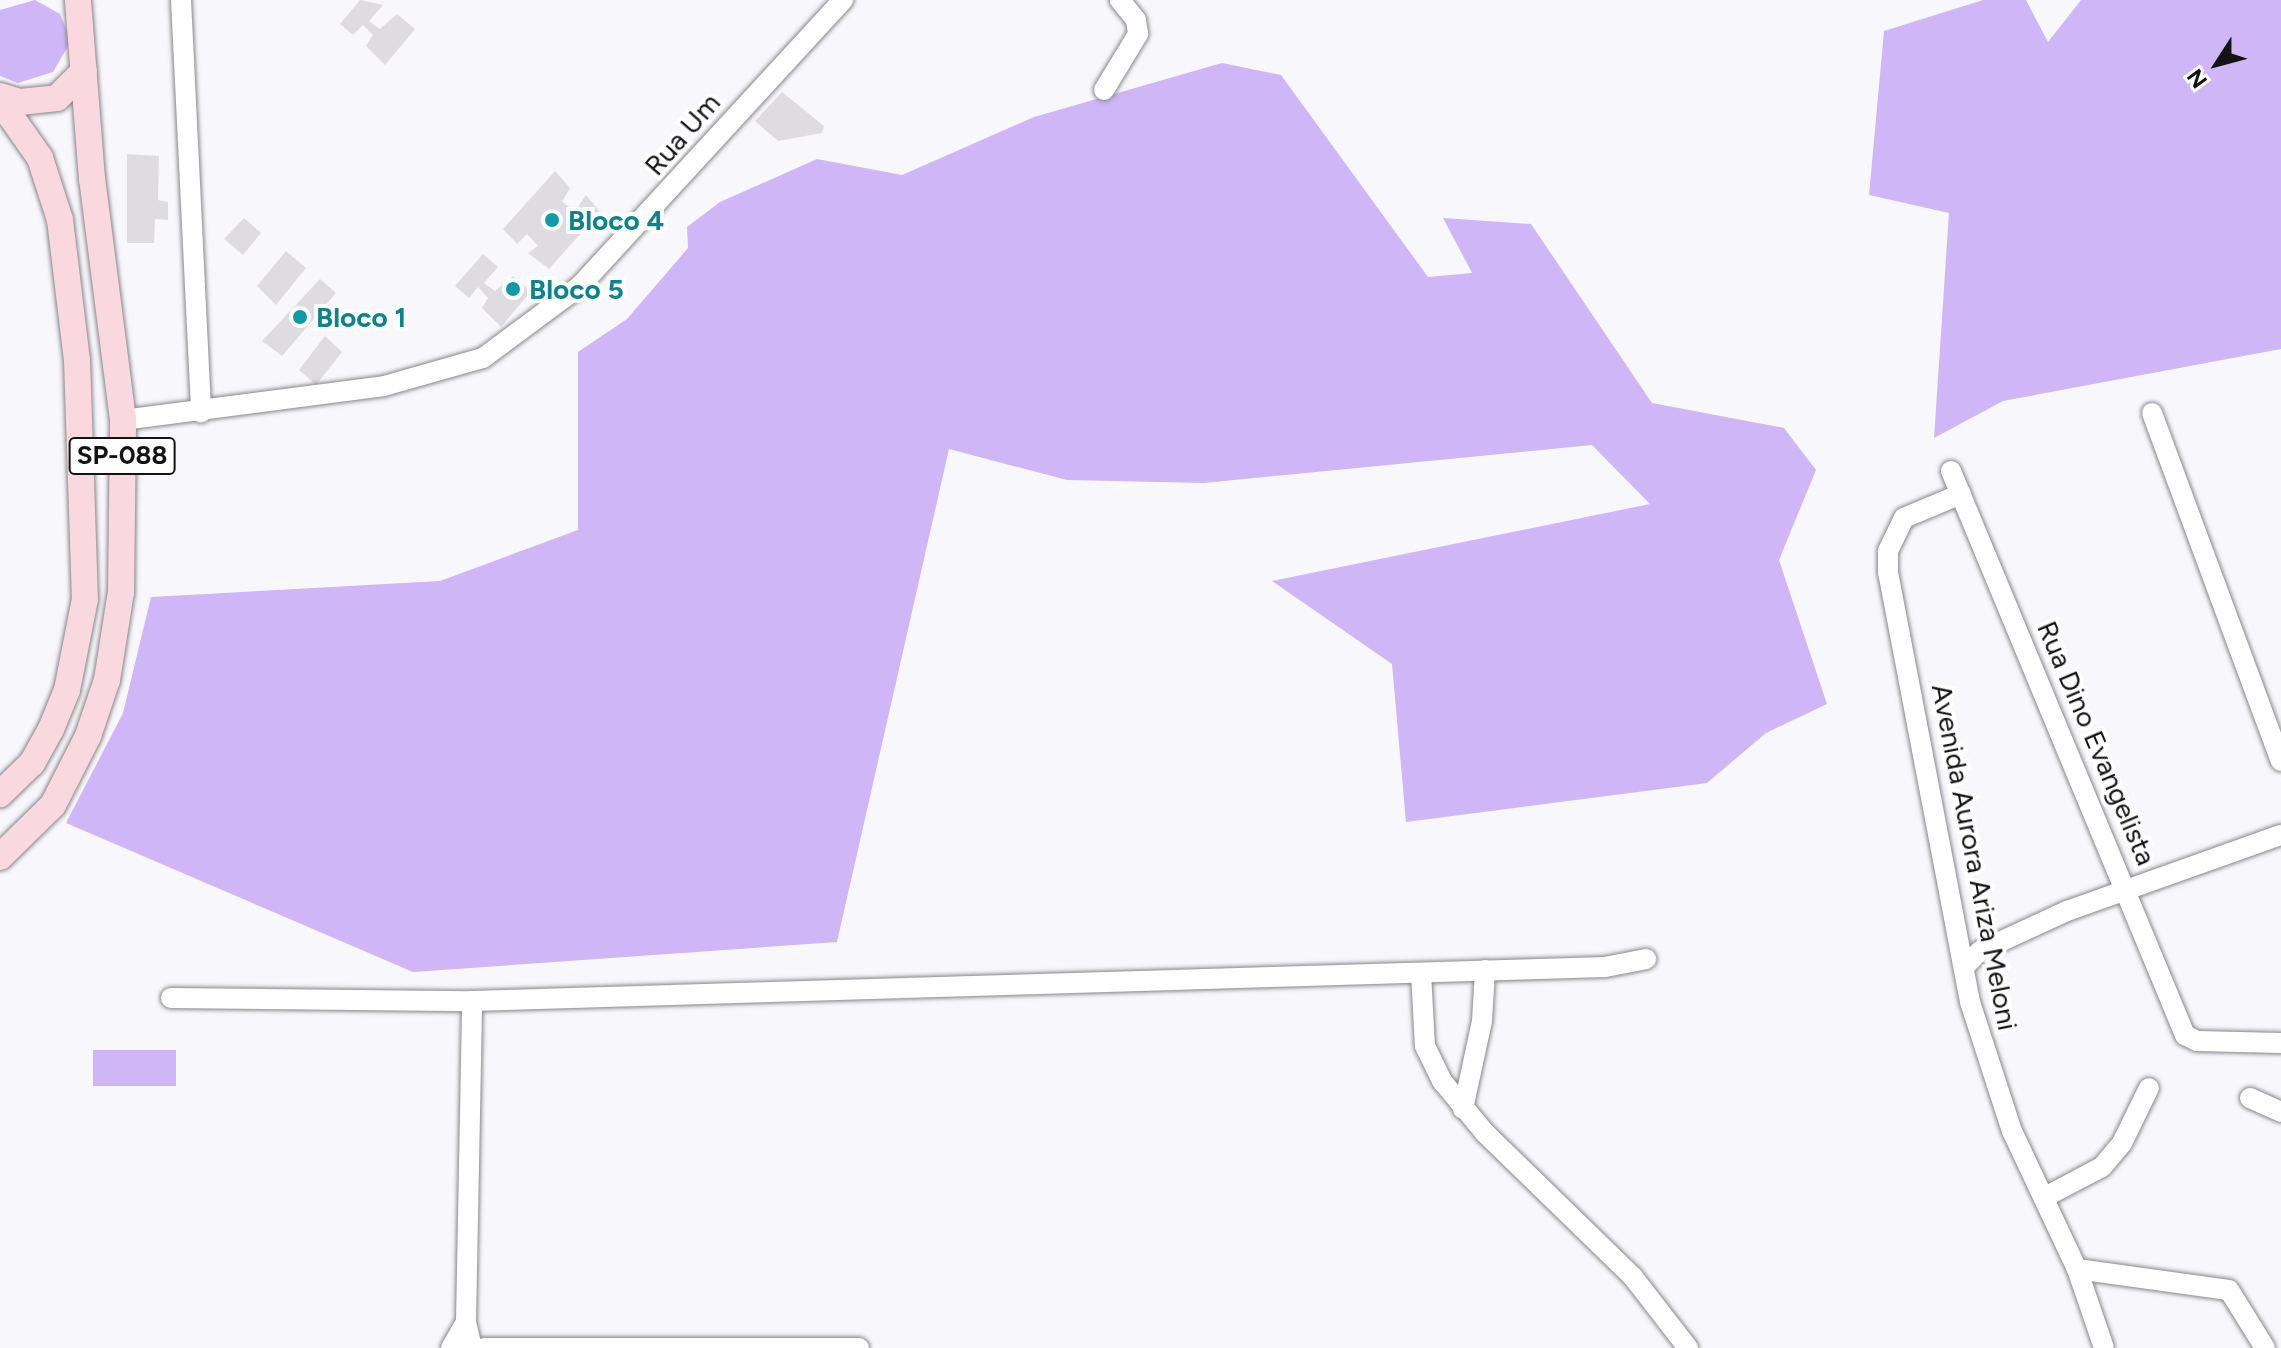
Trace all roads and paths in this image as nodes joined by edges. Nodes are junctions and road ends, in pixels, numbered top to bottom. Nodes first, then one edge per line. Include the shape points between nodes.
1 (61, 0) edge
2 (181, 0) edge
3 (843, 0) edge
4 (1120, 0) edge
5 (78, 11) edge
6 (84, 71) junction
7 (1104, 90) dead end
8 (0, 99) edge
9 (201, 413) junction
10 (2152, 413) dead end
11 (123, 420) junction
12 (1951, 471) dead end
13 (1961, 494) junction
14 (2281, 761) edge
15 (0, 794) edge
16 (2281, 835) edge
17 (0, 857) edge
18 (2127, 886) junction
19 (1646, 959) dead end
20 (1967, 964) junction
21 (1485, 970) junction
22 (1421, 973) junction
23 (171, 998) dead end
24 (472, 1001) junction
25 (2281, 1043) edge
26 (2149, 1088) dead end
27 (2250, 1098) dead end
28 (1463, 1109) junction
29 (2281, 1112) edge
30 (2045, 1197) junction
31 (2077, 1269) junction
32 (466, 1322) junction
33 (451, 1348) edge
34 (472, 1348) edge
35 (484, 1348) edge
36 (859, 1348) edge
37 (1688, 1348) edge
38 (2104, 1348) edge
39 (2265, 1348) edge

1 - 5 main road
2 - 9 street
3 - 9 street, Rua Um via 580,286 483,358 384,386
4 - 7 street via 1136,20 1138,34
5 - 6 main road, SP-088
6 - 8 main road via 57,98
6 - 11 main road, SP-088
8 - 15 main road, SP-088 via 40,158 60,220 77,360 85,599 67,690 51,729 32,763
9 - 11 street, Rua Um
10 - 14 street
11 - 17 main road, SP-088 via 121,592 107,680 88,736 53,805
12 - 13 street, Rua Dino Evangelista
13 - 18 street, Rua Dino Evangelista
13 - 20 street, Avenida Aurora Ariza Meloni via 1904,518 1888,551 1888,572
16 - 18 street
18 - 20 street via 1997,942
18 - 25 street, Rua Dino Evangelista via 2188,1039
19 - 21 street via 1605,967
20 - 30 street, Avenida Aurora Ariza Meloni via 1980,1037 2012,1131
21 - 22 street
21 - 28 street via 1482,1021
22 - 24 street
22 - 28 street via 1425,1046
23 - 24 street
24 - 32 street
26 - 30 street via 2122,1143 2102,1167
27 - 29 street
28 - 37 street via 1633,1277
30 - 31 street, Avenida Aurora Ariza Meloni
31 - 38 street, Avenida Aurora Ariza Meloni
31 - 39 street via 2229,1290
32 - 33 street
32 - 34 street
35 - 36 street

